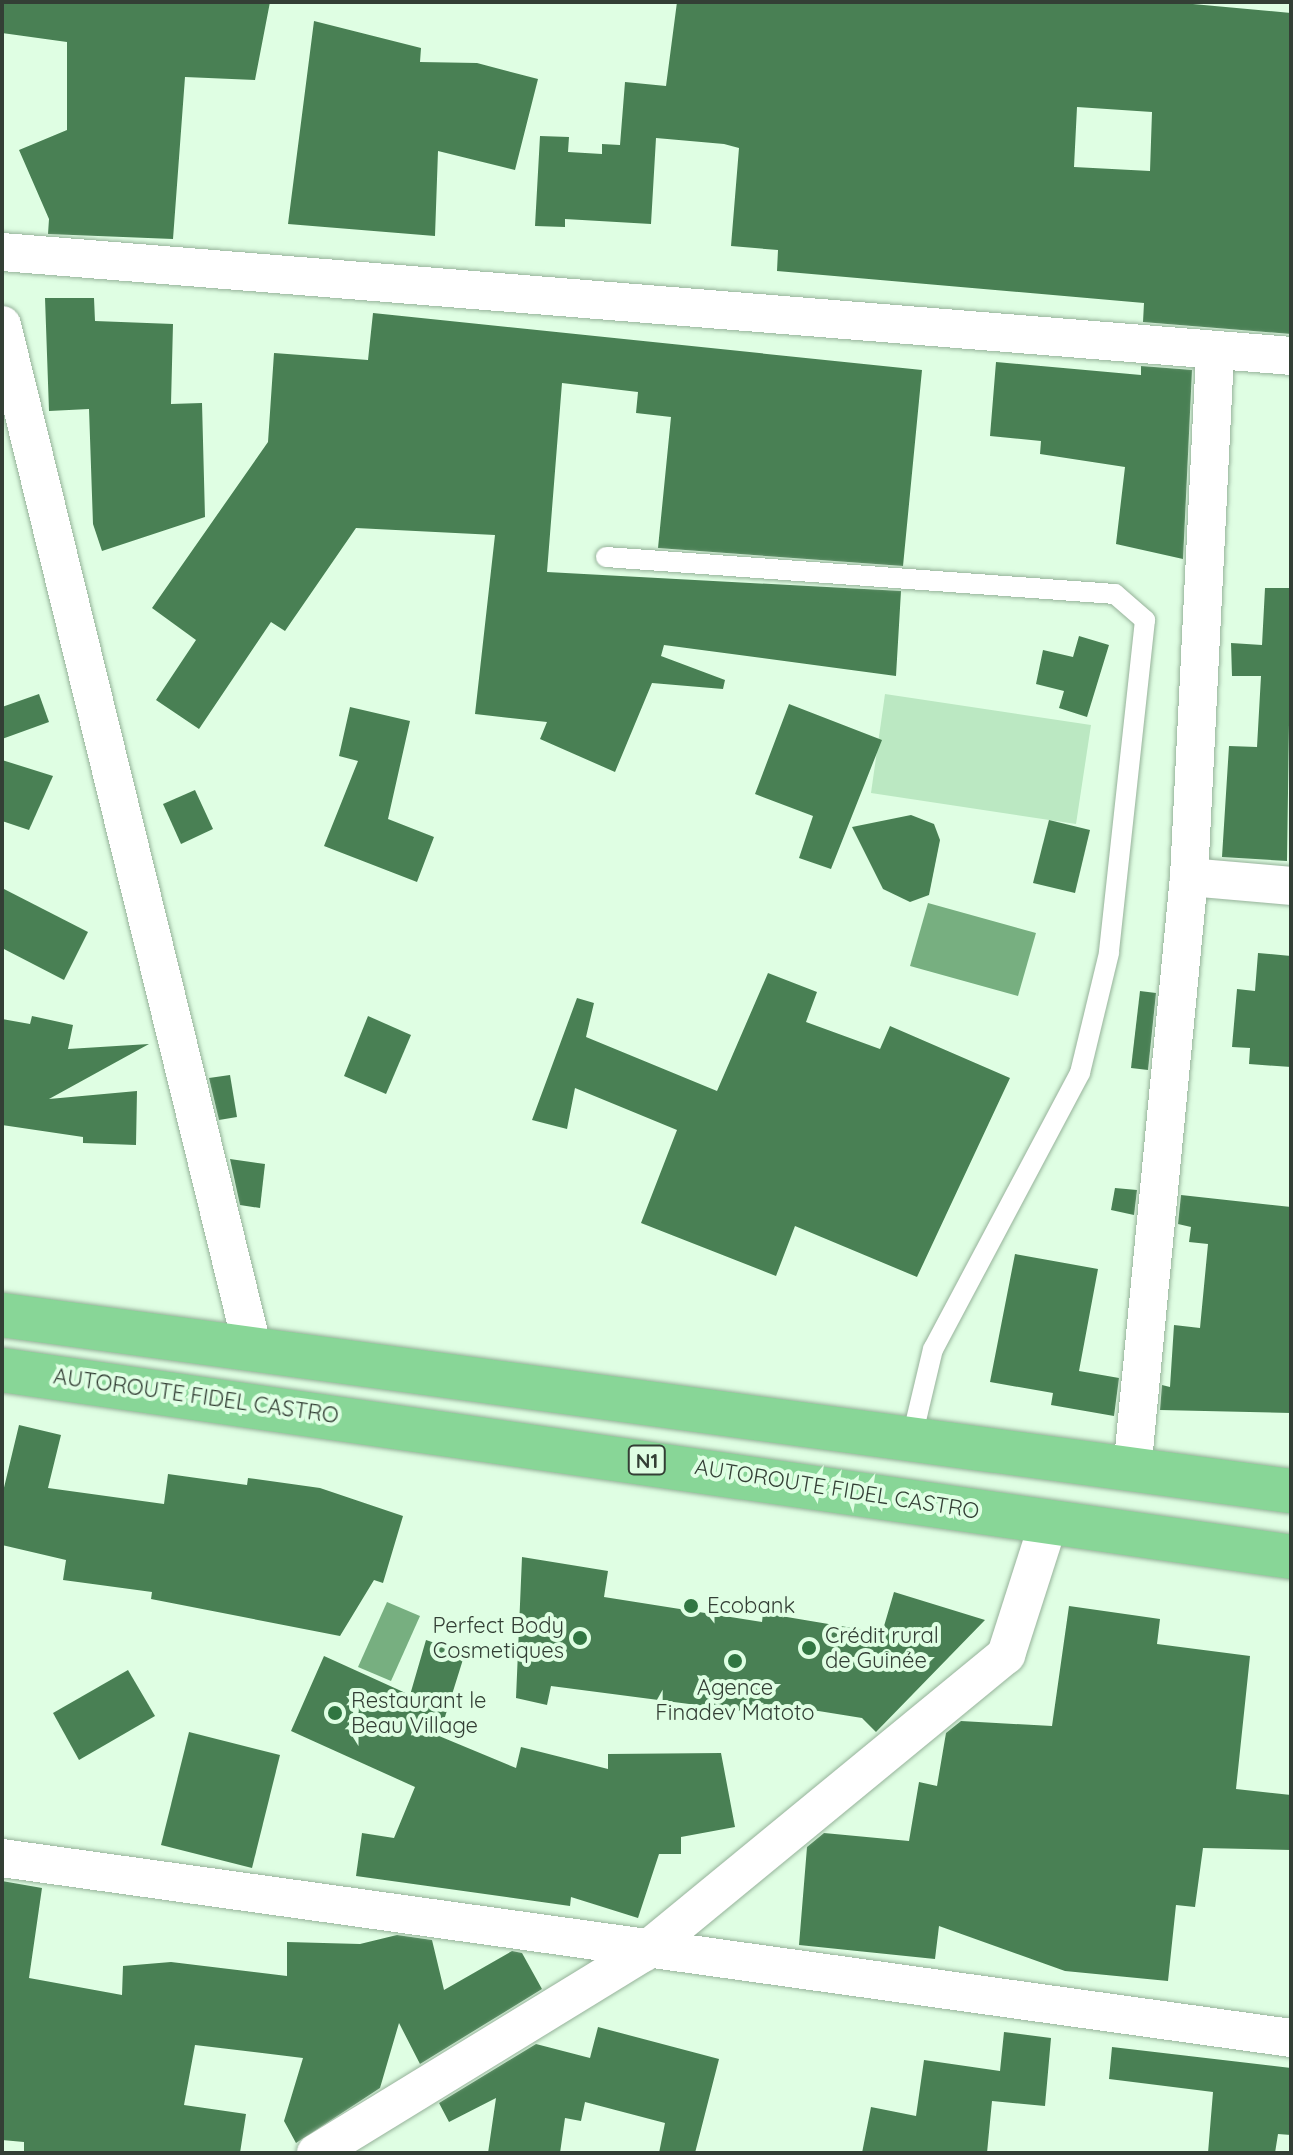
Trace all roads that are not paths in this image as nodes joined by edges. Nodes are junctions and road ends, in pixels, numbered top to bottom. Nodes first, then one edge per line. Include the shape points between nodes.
1 (2, 252) edge
2 (2, 325) edge
3 (1215, 355) junction
4 (1291, 356) edge
5 (606, 557) dead end
6 (1189, 877) junction
7 (1291, 886) edge
8 (2, 1315) edge
9 (253, 1350) junction
10 (2, 1370) edge
11 (911, 1441) junction
12 (1132, 1471) junction
13 (1291, 1491) edge
14 (1049, 1521) junction
15 (1291, 1557) edge
16 (2, 1858) edge
17 (643, 1953) junction
18 (1291, 2038) edge
19 (325, 2151) edge

1 - 3 street
2 - 9 street
3 - 4 street
3 - 6 street
5 - 11 lane via 1115,594 1145,620 1109,953 1080,1073 933,1349
6 - 7 street
6 - 12 street
8 - 9 highway
9 - 11 highway
10 - 14 highway, AUTOROUTE FIDEL CASTRO / N1
11 - 12 highway
12 - 13 highway
14 - 15 highway, AUTOROUTE FIDEL CASTRO / N1
14 - 17 street via 1006,1655
16 - 17 street
17 - 18 street
17 - 19 street

